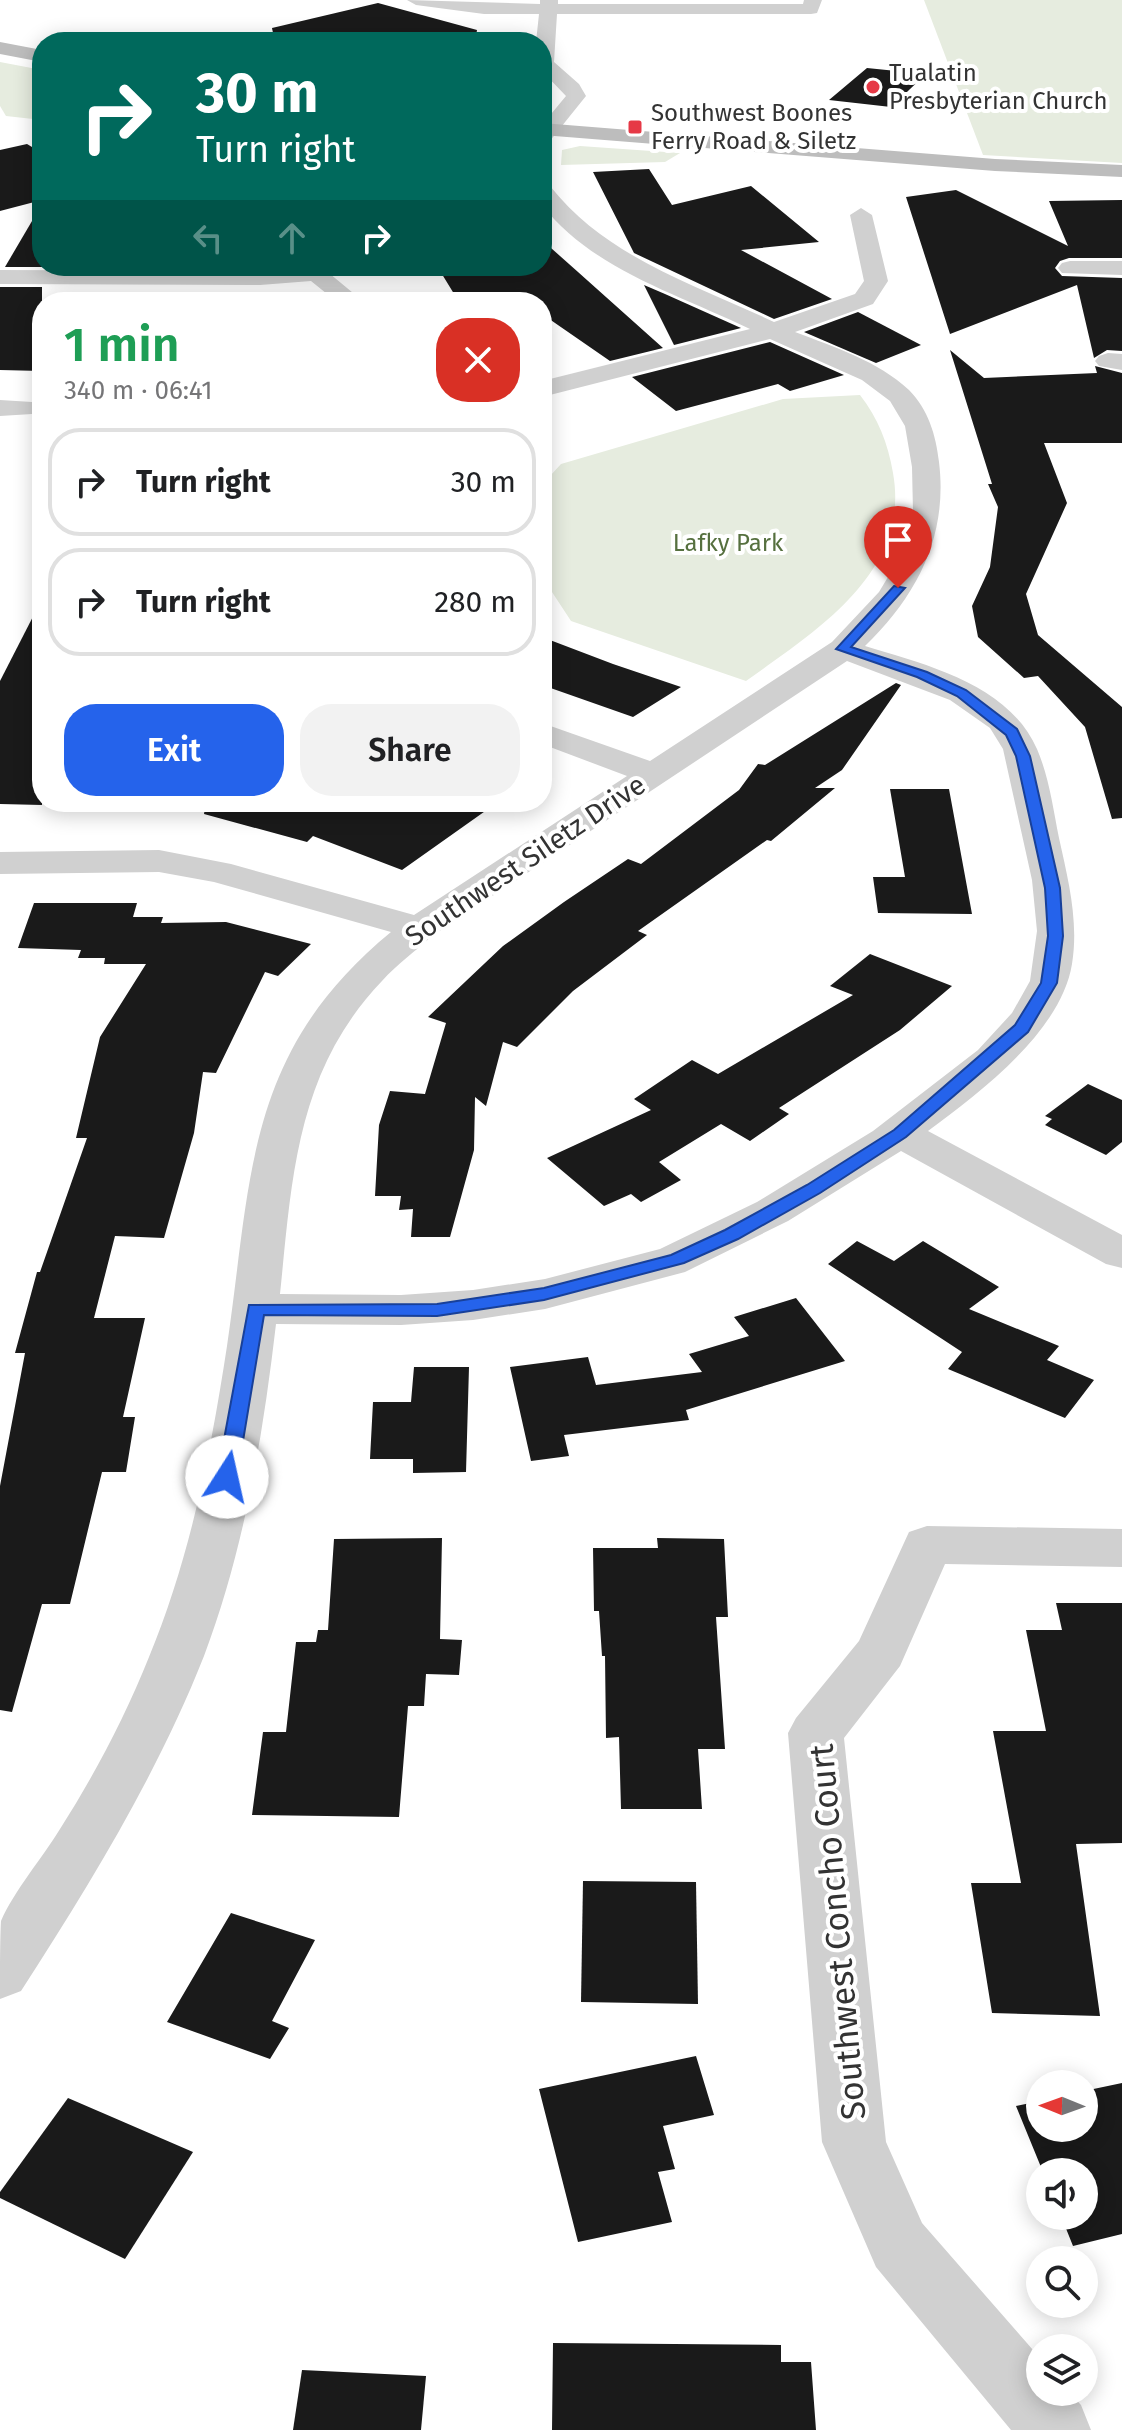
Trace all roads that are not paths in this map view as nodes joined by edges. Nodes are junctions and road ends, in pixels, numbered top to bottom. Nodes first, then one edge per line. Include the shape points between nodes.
1 (416, 0) edge
2 (813, 0) edge
3 (548, 5) edge
4 (546, 32) edge
5 (0, 48) edge
6 (32, 54) edge
7 (552, 70) edge
8 (552, 123) edge
9 (552, 133) edge
10 (1122, 171) edge
11 (552, 206) edge
12 (861, 215) dead end
13 (1070, 268) dead end
14 (1122, 268) edge
15 (274, 276) edge
16 (322, 276) edge
17 (0, 277) edge
18 (340, 292) edge
19 (772, 331) junction
20 (552, 386) edge
21 (843, 649) junction
22 (552, 737) edge
23 (652, 773) junction
24 (0, 863) edge
25 (419, 928) junction
26 (900, 1133) junction
27 (1122, 1254) edge
28 (255, 1309) junction
29 (1122, 1548) edge
30 (0, 1973) edge
31 (1056, 2430) edge

1 - 3 street via 448,7
2 - 3 street via 811,9 790,10
3 - 4 street
5 - 6 main road
7 - 8 street via 576,96
9 - 10 main road
11 - 19 street, Southwest Siletz Drive via 581,234 620,259
12 - 19 street via 876,281 864,299
13 - 14 street
15 - 17 street
16 - 18 street
19 - 20 street
19 - 21 street, Southwest Siletz Drive via 851,364 896,395 912,413 924,447 929,506 923,537 898,588
21 - 23 street, Southwest Siletz Drive
21 - 26 street via 962,693 1012,732 1023,756 1052,888 1055,936 1049,983 1022,1028
22 - 23 street
23 - 25 street, Southwest Siletz Drive
24 - 25 street via 159,861 218,872
25 - 28 street, Southwest Siletz Drive via 361,980 312,1051 285,1110 268,1178
26 - 27 street
26 - 28 street via 814,1189 678,1259 544,1294 437,1310
28 - 30 street, Southwest Siletz Drive via 222,1505 195,1606 142,1736 78,1854
29 - 31 street, Southwest Concho Court via 927,1545 881,1652 816,1733 854,2142 899,2245

